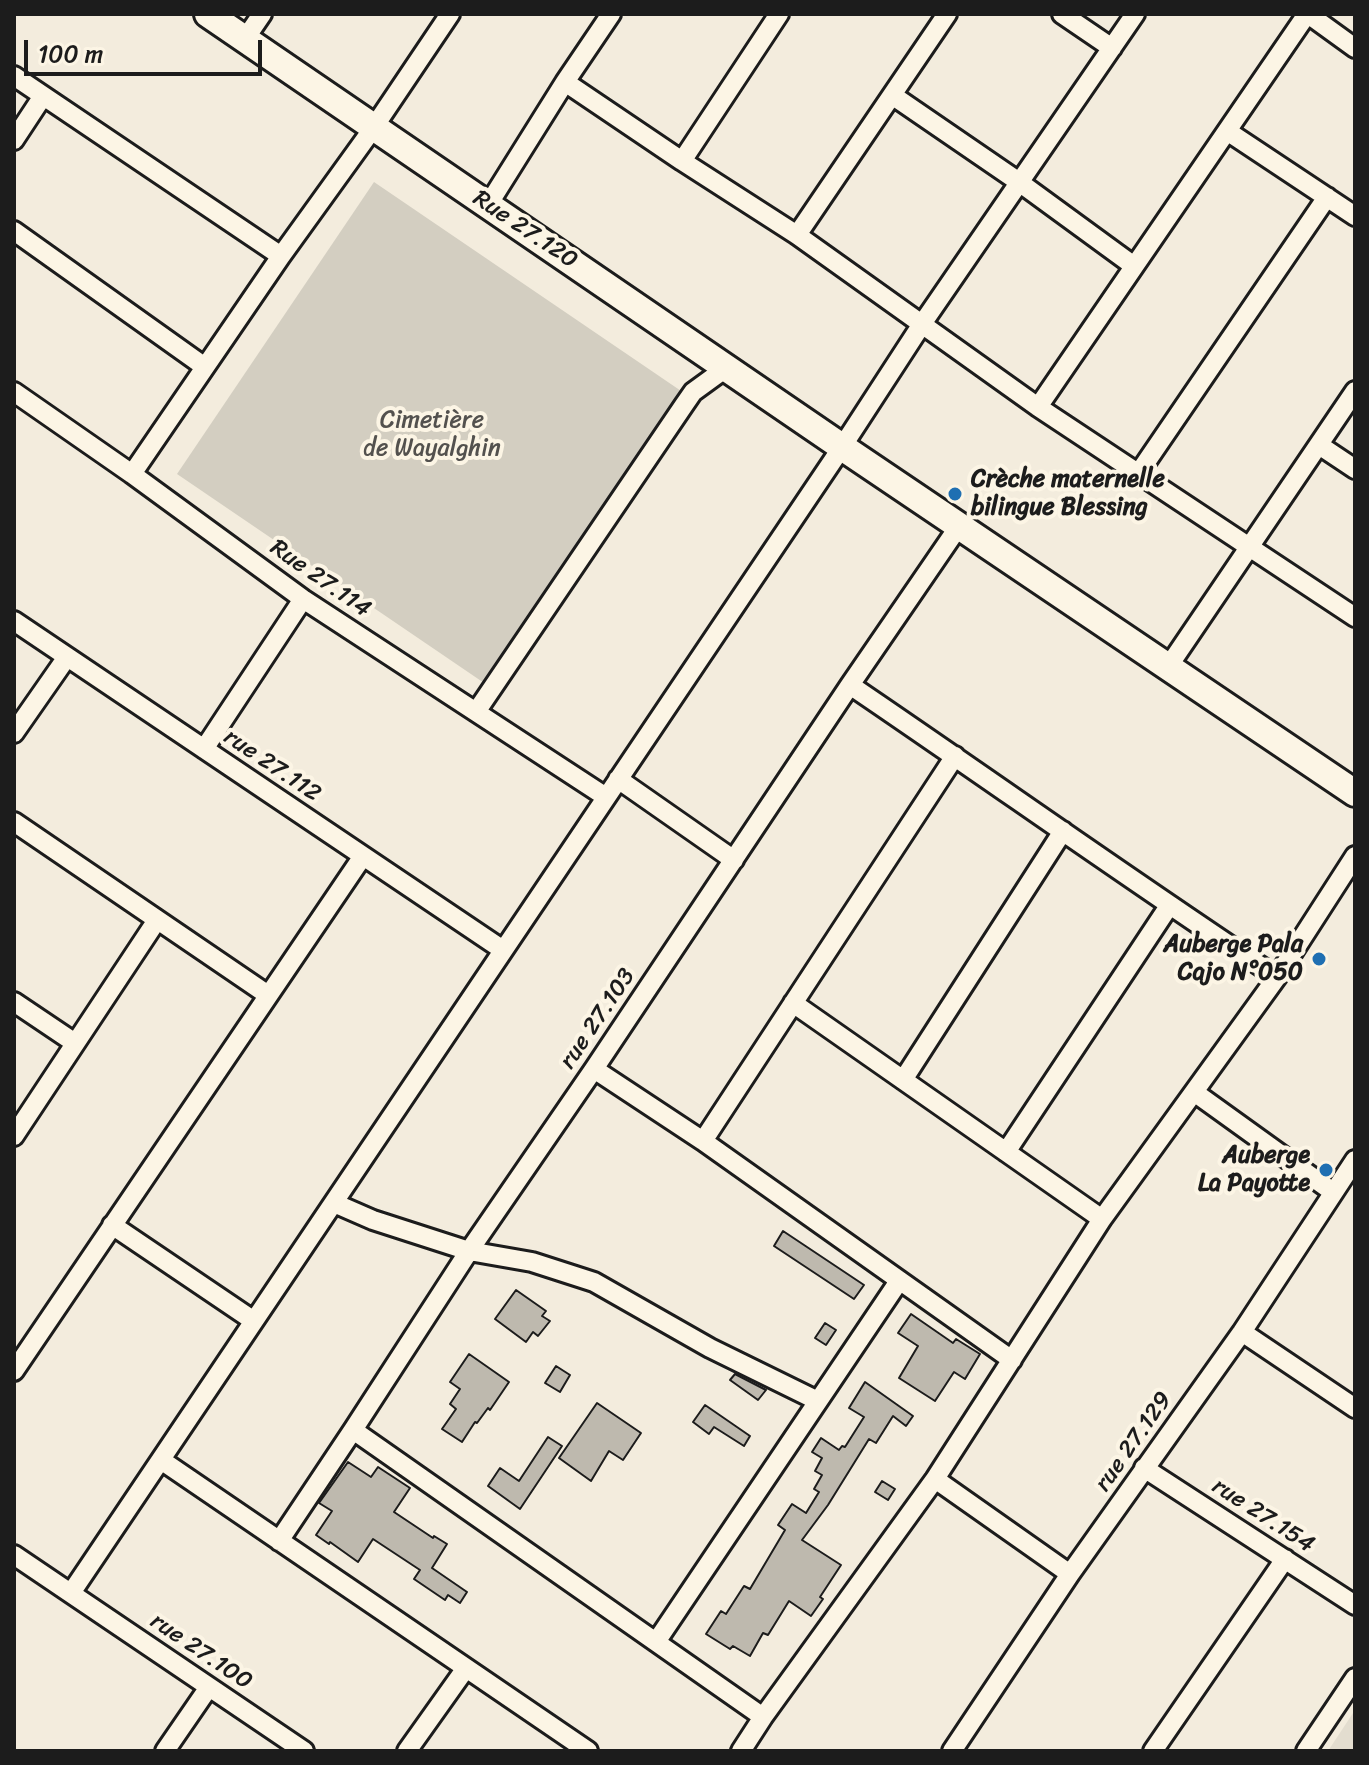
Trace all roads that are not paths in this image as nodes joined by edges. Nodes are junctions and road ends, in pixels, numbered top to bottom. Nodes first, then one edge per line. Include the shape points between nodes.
1 (208, 14) edge
2 (262, 14) edge
3 (450, 14) edge
4 (611, 14) edge
5 (779, 14) edge
6 (947, 14) edge
7 (1062, 14) edge
8 (1135, 14) edge
9 (1308, 14) edge
10 (245, 39) junction
11 (1112, 48) junction
12 (1355, 48) edge
13 (14, 76) edge
14 (565, 82) junction
15 (892, 95) junction
16 (43, 96) junction
17 (374, 127) junction
18 (1227, 131) junction
19 (14, 140) edge
20 (682, 161) junction
21 (1019, 182) junction
22 (1327, 197) junction
23 (488, 205) junction
24 (1355, 216) edge
25 (14, 231) edge
26 (797, 235) junction
27 (281, 256) junction
28 (1134, 266) junction
29 (922, 324) junction
30 (205, 367) junction
31 (726, 368) junction
32 (1355, 391) edge
33 (14, 392) edge
34 (1038, 407) junction
35 (1319, 445) junction
36 (842, 447) junction
37 (1355, 469) edge
38 (132, 474) junction
39 (1138, 474) junction
40 (959, 526) junction
41 (1248, 546) junction
42 (303, 599) junction
43 (1355, 617) edge
44 (14, 621) edge
45 (67, 657) junction
46 (1168, 667) junction
47 (850, 685) junction
48 (476, 712) junction
49 (14, 733) edge
50 (204, 749) junction
51 (955, 756) junction
52 (618, 779) junction
53 (1355, 793) edge
54 (606, 797) junction
55 (14, 822) edge
56 (1063, 831) junction
57 (363, 856) junction
58 (1355, 856) edge
59 (734, 860) junction
60 (1169, 906) junction
61 (157, 920) junction
62 (503, 950) junction
63 (1277, 977) junction
64 (268, 995) junction
65 (14, 1002) edge
66 (793, 1003) junction
67 (75, 1043) junction
68 (594, 1069) junction
69 (903, 1080) junction
70 (1194, 1092) junction
71 (14, 1136) edge
72 (703, 1141) junction
73 (1006, 1152) junction
74 (1355, 1160) edge
75 (1333, 1192) junction
76 (334, 1203) junction
77 (1102, 1219) junction
78 (112, 1225) junction
79 (469, 1251) junction
80 (899, 1281) junction
81 (254, 1321) junction
82 (1242, 1332) junction
83 (1012, 1360) junction
84 (15, 1368) edge
85 (818, 1401) junction
86 (1355, 1408) edge
87 (353, 1430) junction
88 (161, 1460) junction
89 (1144, 1468) junction
90 (935, 1479) junction
91 (279, 1541) junction
92 (14, 1555) edge
93 (1285, 1559) junction
94 (1070, 1574) junction
95 (71, 1593) junction
96 (1355, 1605) edge
97 (656, 1642) junction
98 (466, 1668) junction
99 (1355, 1678) edge
100 (209, 1687) junction
101 (763, 1717) junction
102 (165, 1751) edge
103 (304, 1751) edge
104 (407, 1751) edge
105 (588, 1751) edge
106 (741, 1751) edge
107 (952, 1751) edge
108 (1153, 1751) edge
109 (1306, 1751) edge

1 - 10 street, Rue 27.120
2 - 10 street
3 - 17 street
4 - 14 street
5 - 20 street
6 - 15 street
7 - 11 street
8 - 11 street
9 - 12 street
9 - 18 street
10 - 17 street, Rue 27.120
11 - 21 street
13 - 16 street
14 - 20 street
14 - 23 street
15 - 21 street
15 - 26 street
16 - 19 street
16 - 27 street
17 - 23 street, Rue 27.120
17 - 27 street
18 - 22 street
18 - 28 street
20 - 26 street
21 - 28 street
21 - 29 street
22 - 24 street
22 - 39 street
23 - 31 street, Rue 27.120
25 - 30 street
26 - 29 street
27 - 30 street
28 - 34 street
29 - 34 street
29 - 36 street
30 - 38 street
31 - 36 street, Rue 27.120
31 - 48 street via 693,392
32 - 35 street
33 - 38 street, Rue 27.114
34 - 39 street
35 - 37 street
35 - 41 street
36 - 40 street, Rue 27.120
36 - 52 street
38 - 42 street, Rue 27.114
39 - 41 street
40 - 46 street, Rue 27.120
40 - 47 street, rue 27.103
41 - 43 street
41 - 46 street
42 - 48 street, Rue 27.114
42 - 50 street
44 - 45 street, rue 27.112
45 - 49 street
45 - 50 street, rue 27.112
46 - 53 street, Rue 27.120
47 - 51 street
47 - 59 street, rue 27.103
48 - 54 street, Rue 27.114
50 - 57 street, rue 27.112
51 - 56 street
51 - 66 street
52 - 54 street
52 - 59 street
54 - 62 street
55 - 61 street
56 - 60 street
56 - 69 street
57 - 62 street, rue 27.112
57 - 64 street
58 - 63 street
59 - 68 street, rue 27.103
60 - 63 street
60 - 73 street
61 - 64 street
61 - 67 street
62 - 76 street
63 - 70 street
64 - 78 street
65 - 67 street
66 - 69 street
66 - 72 street
67 - 71 street
68 - 72 street
68 - 79 street, rue 27.103
69 - 73 street
70 - 75 street
70 - 77 street
72 - 80 street
73 - 77 street
74 - 75 street, rue 27.129
75 - 82 street, rue 27.129
76 - 79 street
76 - 81 street
77 - 83 street
78 - 81 street
78 - 84 street
79 - 85 street via 532,1262 594,1282
79 - 87 street, rue 27.103
80 - 83 street
80 - 85 street
81 - 88 street
82 - 86 street
82 - 89 street, rue 27.129
83 - 90 street
85 - 97 street
87 - 91 street, rue 27.103
87 - 97 street
88 - 91 street
88 - 95 street
89 - 93 street, rue 27.154
89 - 94 street, rue 27.129
90 - 94 street
90 - 101 street
91 - 98 street
92 - 95 street, rue 27.100
93 - 96 street, rue 27.154
93 - 108 street
94 - 107 street, rue 27.129
95 - 100 street, rue 27.100
97 - 101 street
98 - 104 street
98 - 105 street
99 - 109 street
100 - 102 street
100 - 103 street, rue 27.100
101 - 106 street

